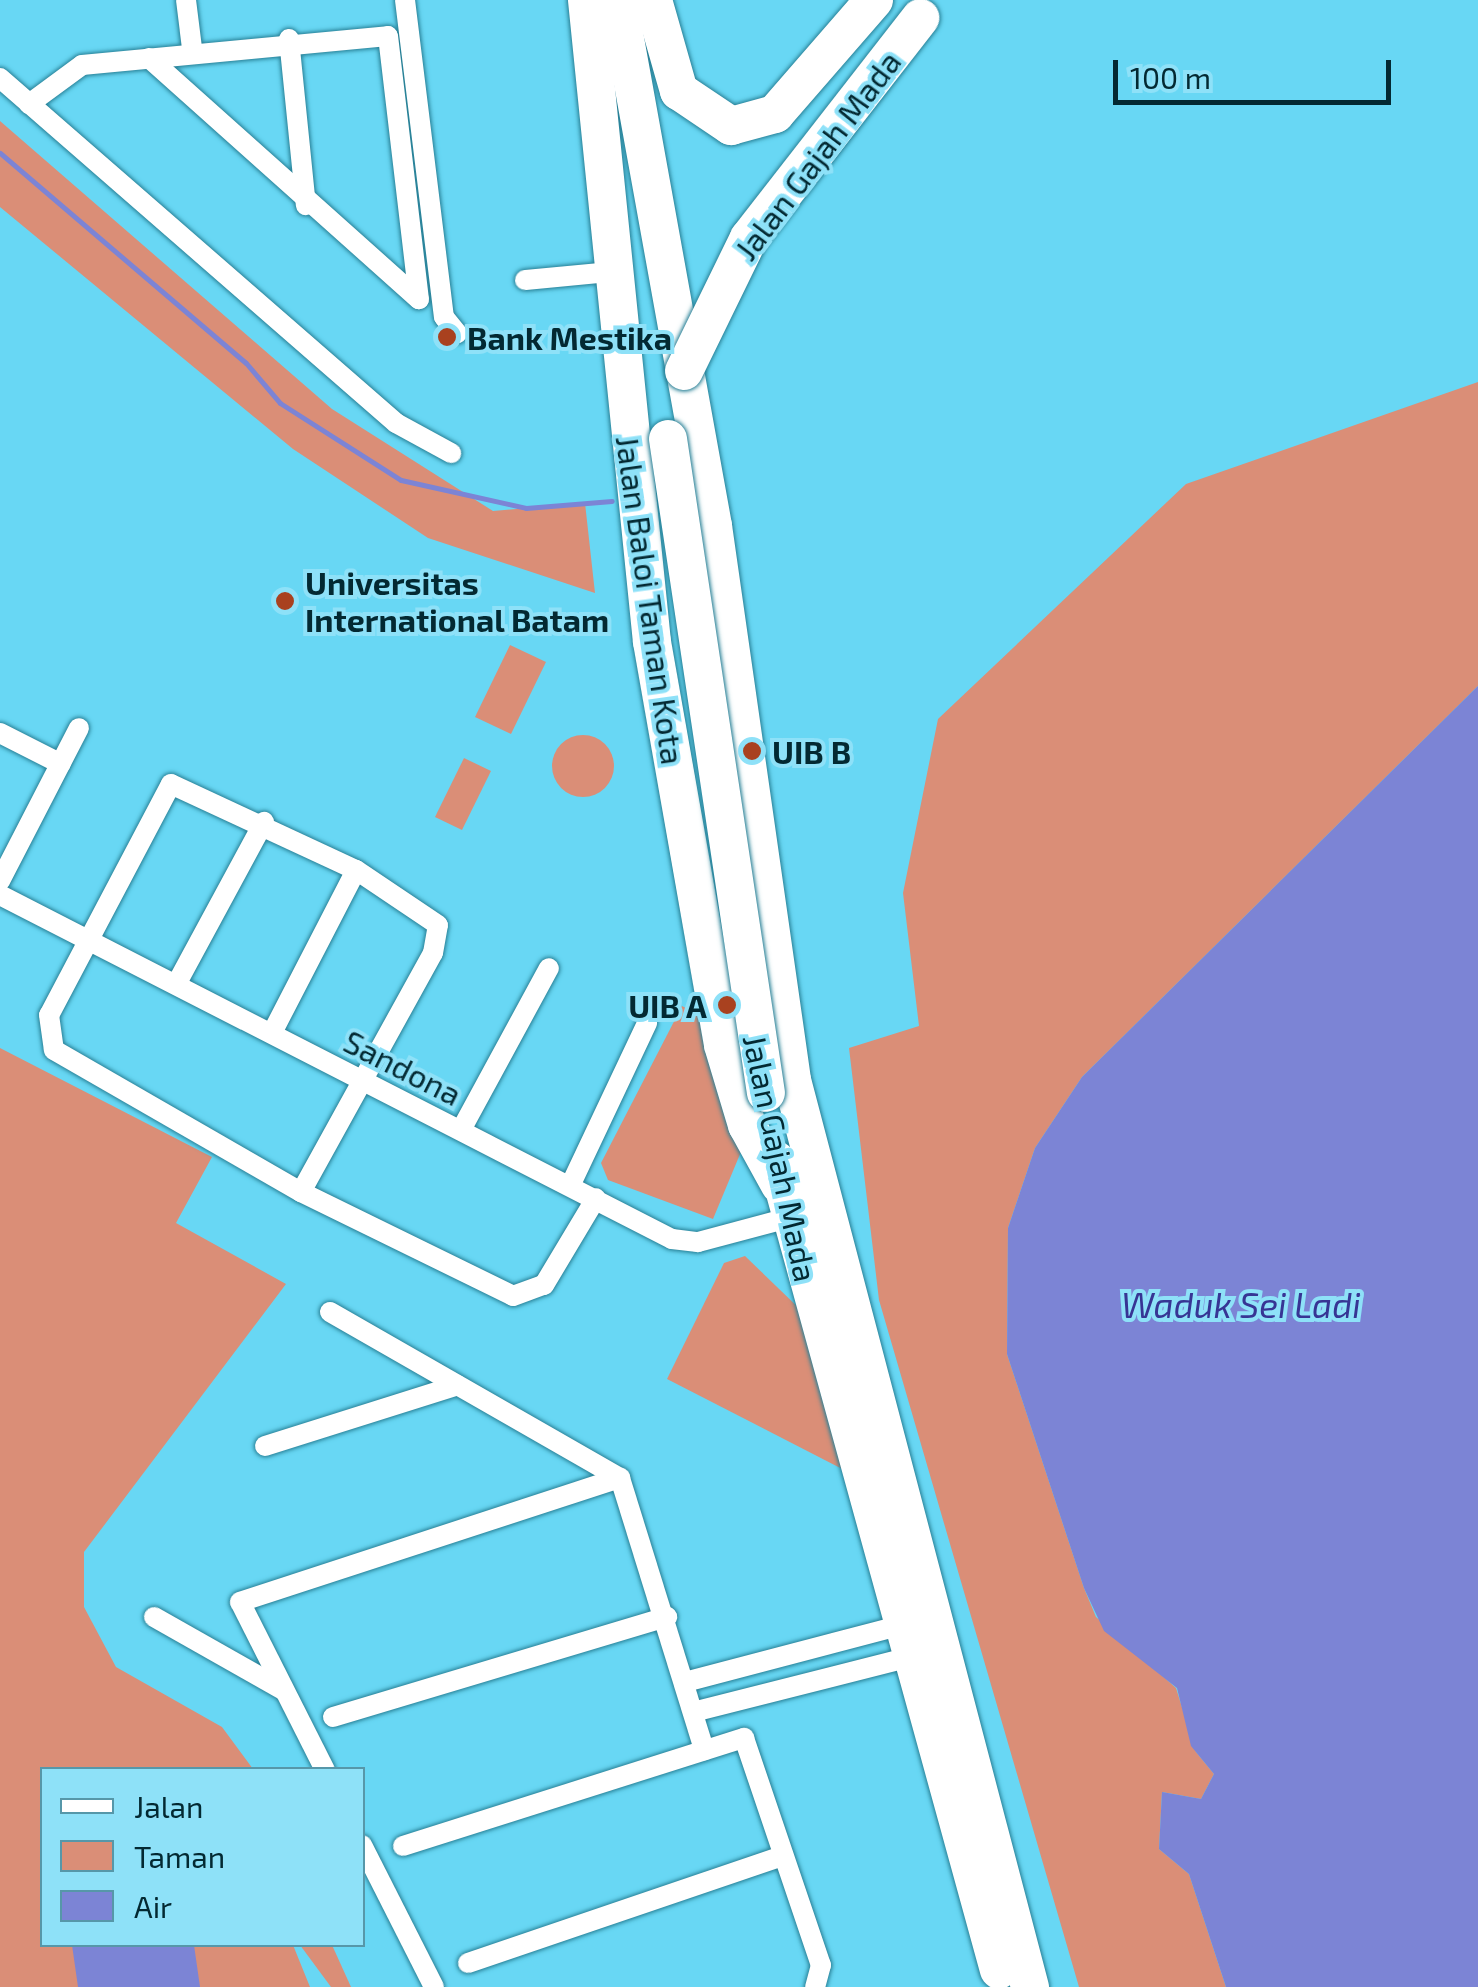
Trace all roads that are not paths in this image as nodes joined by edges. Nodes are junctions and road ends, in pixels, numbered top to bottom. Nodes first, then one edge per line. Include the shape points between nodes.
1 (186, 0) edge
2 (405, 0) edge
3 (587, 0) edge
4 (618, 0) edge
5 (654, 0) edge
6 (874, 0) edge
7 (927, 9) edge
8 (290, 39) junction
9 (192, 48) junction
10 (149, 58) junction
11 (0, 78) edge
12 (29, 104) junction
13 (306, 204) junction
14 (620, 271) junction
15 (525, 280) dead end
16 (457, 332) dead end
17 (451, 453) dead end
18 (713, 526) junction
19 (636, 528) junction
20 (80, 728) dead end
21 (0, 733) edge
22 (61, 764) junction
23 (264, 822) junction
24 (356, 870) junction
25 (0, 880) edge
26 (0, 894) edge
27 (88, 940) junction
28 (549, 968) dead end
29 (178, 981) junction
30 (647, 1023) dead end
31 (272, 1033) junction
32 (365, 1080) junction
33 (461, 1130) junction
34 (570, 1184) junction
35 (301, 1192) junction
36 (596, 1198) junction
37 (784, 1202) junction
38 (330, 1312) dead end
39 (458, 1385) junction
40 (265, 1446) dead end
41 (620, 1478) junction
42 (154, 1617) dead end
43 (666, 1617) junction
44 (907, 1641) junction
45 (685, 1682) junction
46 (285, 1691) junction
47 (693, 1712) junction
48 (333, 1718) dead end
49 (704, 1750) junction
50 (323, 1767) edge
51 (403, 1846) dead end
52 (365, 1851) edge
53 (782, 1856) junction
54 (468, 1962) dead end
55 (434, 1987) edge
56 (814, 1987) edge
57 (1004, 1987) edge
58 (1030, 1987) edge

1 - 9 street
2 - 16 street via 444,317
3 - 14 highway, Jalan Baloi Taman Kota
4 - 18 highway, Jalan Gajah Mada
5 - 6 highway via 679,91 731,126 775,114
7 - 37 highway, Jalan Gajah Mada, bridge via 749,238 708,314 670,416
8 - 9 street
8 - 13 street
8 - 13 street via 379,33 392,41 419,299
9 - 10 street
10 - 12 street via 66,72
10 - 13 street
11 - 12 street
12 - 17 street via 396,422
14 - 15 street
14 - 19 highway, Jalan Baloi Taman Kota
18 - 19 highway via 670,504
18 - 58 highway, Jalan Gajah Mada via 792,1080
19 - 37 highway, Jalan Baloi Taman Kota via 723,1044 747,1125
20 - 22 street
21 - 22 street
22 - 25 street
23 - 24 street
23 - 27 street via 171,784
23 - 29 street
24 - 31 street
24 - 32 street via 435,918 439,932
26 - 27 street, Sandona
27 - 29 street, Sandona
27 - 35 street via 49,1015 48,1044
28 - 33 street
29 - 31 street, Sandona
30 - 34 street
31 - 32 street, Sandona
32 - 33 street, Sandona
32 - 35 street
33 - 34 street, Sandona
34 - 36 street, Sandona
35 - 36 street via 528,1297 551,1276
36 - 37 street, Sandona via 698,1242
37 - 44 highway, Jalan Gajah Mada
38 - 39 street
39 - 40 street
39 - 41 street
41 - 43 street
41 - 46 street via 240,1602
42 - 46 street
43 - 45 street
43 - 48 street
44 - 45 street
44 - 47 street
44 - 57 highway, Jalan Gajah Mada
45 - 47 street
46 - 50 street
47 - 49 street
49 - 51 street
49 - 53 street via 744,1738
52 - 55 street
53 - 54 street
53 - 56 street via 821,1965

